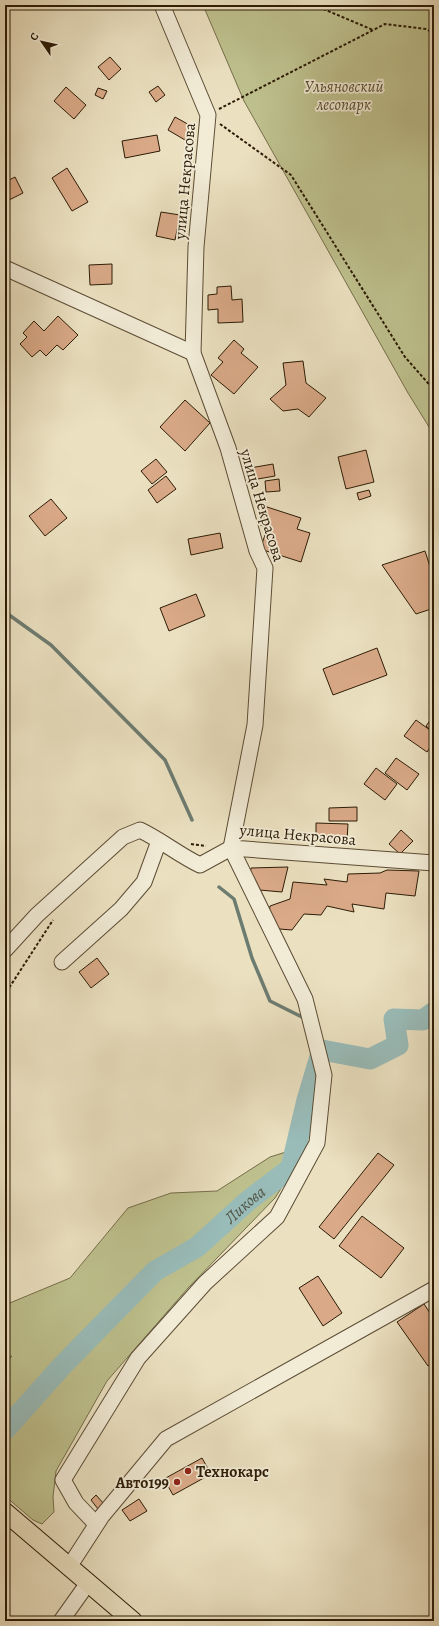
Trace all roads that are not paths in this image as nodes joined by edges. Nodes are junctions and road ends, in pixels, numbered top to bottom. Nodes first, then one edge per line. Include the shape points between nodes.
1 (162, 5) edge
2 (5, 268) edge
3 (193, 353) junction
4 (159, 841) junction
5 (232, 848) junction
6 (434, 863) edge
7 (5, 950) edge
8 (62, 962) dead end
9 (434, 1289) edge
10 (5, 1512) edge
11 (96, 1524) junction
12 (69, 1566) junction
13 (88, 1583) junction
14 (61, 1621) edge
15 (133, 1621) edge

1 - 3 street, улица Некрасова via 208,115 196,247
2 - 3 street
3 - 5 street, улица Некрасова via 228,448 257,551 265,568 255,725
4 - 5 street via 182,857 200,865
4 - 7 street via 140,830 123,836 37,915
4 - 8 street via 144,882 122,909
5 - 6 street, улица Некрасова
5 - 11 street via 305,999 324,1075 318,1143 277,1217 205,1283 138,1358 63,1480 76,1503
9 - 11 street via 166,1439
10 - 12 main road
11 - 12 street
12 - 13 main road
13 - 14 street
13 - 15 main road

